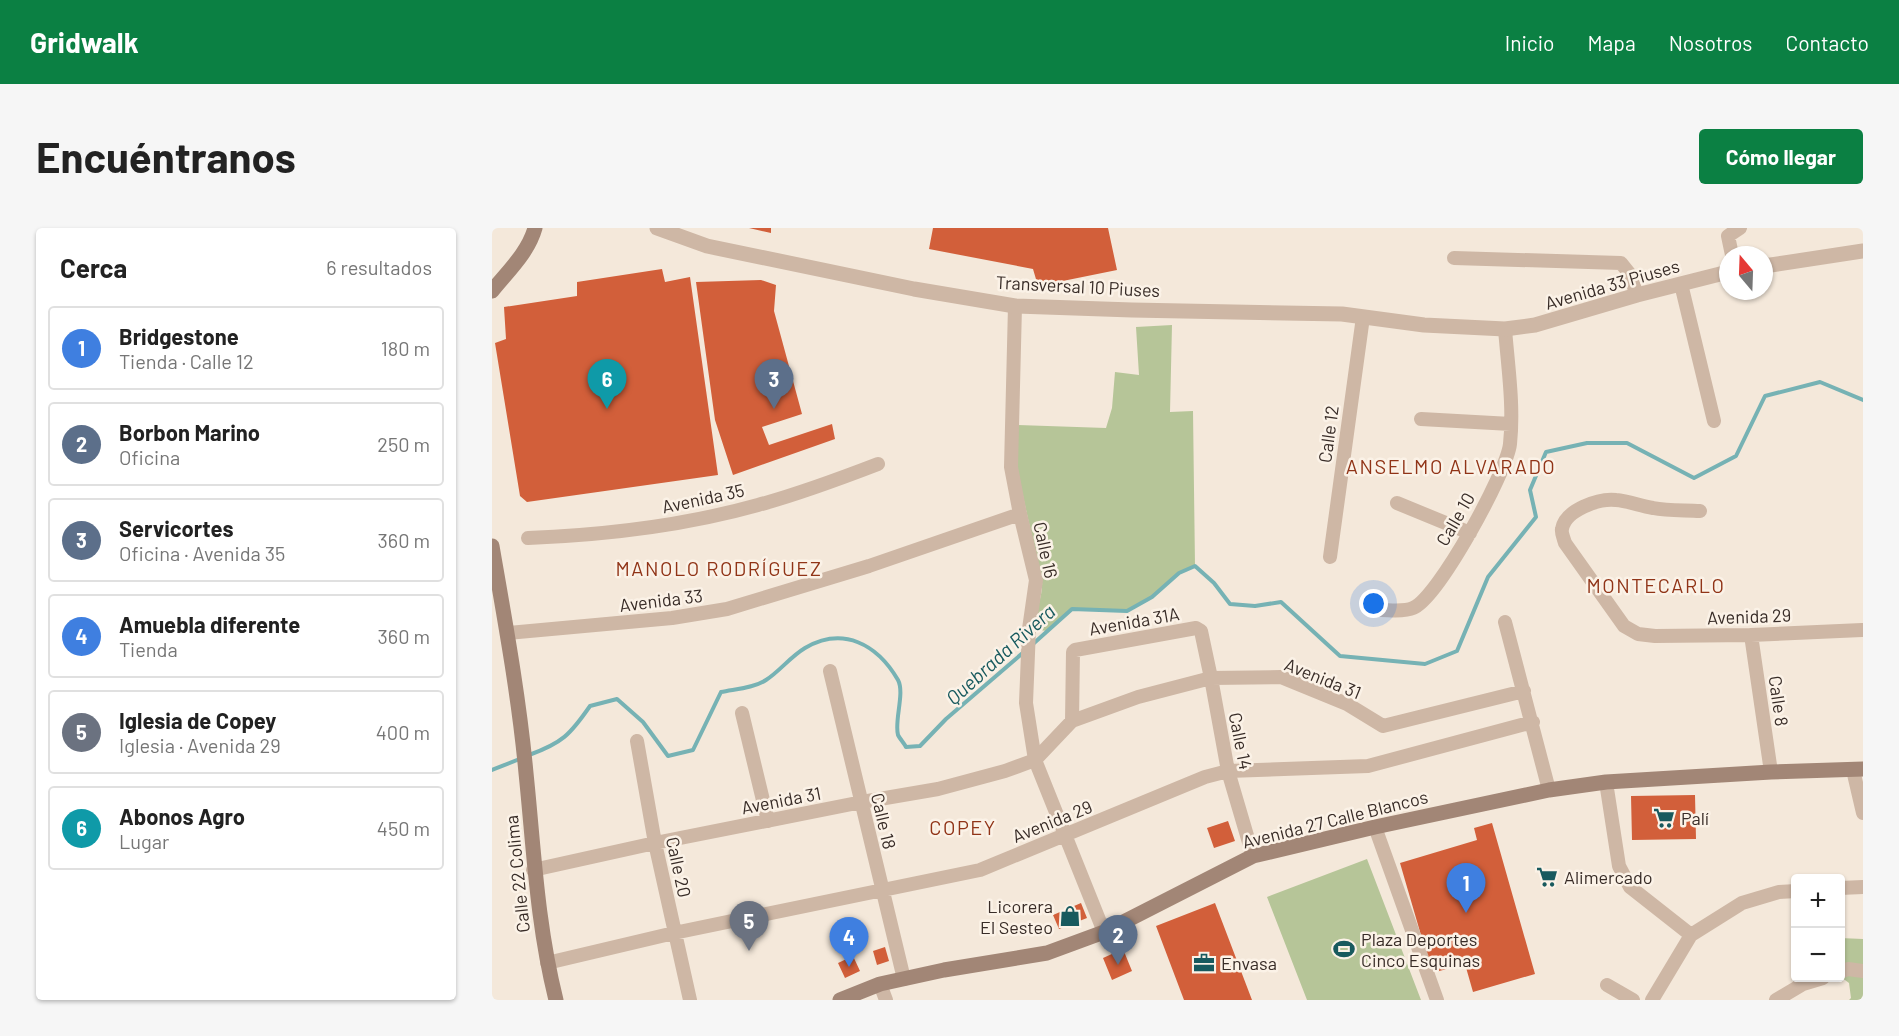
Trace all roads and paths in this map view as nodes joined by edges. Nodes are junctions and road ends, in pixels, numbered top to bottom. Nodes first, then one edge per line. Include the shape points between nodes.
1 (535, 228) edge
2 (657, 228) edge
3 (1740, 228) edge
4 (1730, 246) edge
5 (1863, 251) edge
6 (1454, 258) dead end
7 (1773, 265) edge
8 (1719, 274) edge
9 (1681, 284) junction
10 (492, 291) edge
11 (1638, 296) junction
12 (1015, 306) junction
13 (1363, 317) junction
14 (1505, 329) junction
15 (1421, 419) dead end
16 (1714, 422) dead end
17 (1511, 424) junction
18 (878, 464) dead end
19 (1397, 503) dead end
20 (1700, 511) dead end
21 (1020, 514) junction
22 (1470, 533) junction
23 (528, 538) dead end
24 (492, 546) edge
25 (1330, 557) dead end
26 (1382, 610) dead end
27 (1505, 622) dead end
28 (1862, 630) edge
29 (1201, 631) joint
30 (507, 633) junction
31 (1751, 635) junction
32 (830, 671) dead end
33 (1211, 678) junction
34 (1524, 691) junction
35 (742, 713) dead end
36 (1072, 721) junction
37 (1533, 722) junction
38 (637, 741) dead end
39 (1035, 760) junction
40 (1858, 769) edge
41 (1228, 771) junction
42 (1771, 772) junction
43 (1606, 782) junction
44 (1549, 790) junction
45 (862, 802) junction
46 (1863, 813) edge
47 (768, 821) junction
48 (1375, 827) junction
49 (1065, 836) junction
50 (655, 843) junction
51 (1253, 856) junction
52 (534, 870) junction
53 (1863, 887) edge
54 (1845, 888) edge
55 (881, 890) junction
56 (1791, 891) edge
57 (1104, 932) junction
58 (674, 933) junction
59 (1691, 935) junction
60 (547, 963) junction
61 (1845, 970) edge
62 (1863, 971) edge
63 (904, 979) junction
64 (1810, 982) edge
65 (880, 984) junction
66 (1607, 985) dead end
67 (556, 1000) edge
68 (690, 1000) edge
69 (840, 1000) edge
70 (886, 1000) edge
71 (1437, 1000) edge
72 (1633, 1000) edge
73 (1652, 1000) edge
74 (1776, 1000) edge

1 - 10 main road via 531,241
2 - 12 street, Transversal 10 Piuses via 706,246
3 - 4 street via 1728,236
5 - 7 street
6 - 11 street via 1621,263
8 - 9 street, Avenida 33 Piuses
9 - 11 street, Avenida 33 Piuses
9 - 16 street
11 - 14 street, Avenida 33 Piuses via 1535,325
12 - 13 street, Transversal 10 Piuses
12 - 21 street, Calle 16 via 1010,452
13 - 14 street, Transversal 10 Piuses
13 - 25 street, Calle 12
14 - 17 street, Calle 10
15 - 17 street
17 - 22 street, Calle 10 via 1510,447 1502,469
18 - 23 street, Avenida 35 via 841,479 712,516 660,526
19 - 22 street
20 - 31 street, Avenida 29 via 1600,500 1566,519 1561,531 1565,543 1624,626 1638,634
21 - 30 street, Avenida 33 via 727,609
21 - 39 street, Calle 16 via 1036,580 1029,629 1026,703
22 - 26 street, Calle 10 via 1427,596 1413,608
24 - 30 main road, Calle 22 Colima
27 - 34 street
28 - 31 street, Avenida 29
29 - 33 street, Calle 14
29 - 36 street, Avenida 31A via 1194,628 1075,650
30 - 52 main road, Calle 22 Colima via 523,742
31 - 42 street, Calle 8
32 - 45 street, Calle 18
33 - 34 street, Avenida 31 via 1281,677 1347,704 1383,726
33 - 36 street, Avenida 31 via 1138,697
33 - 41 street, Calle 14
34 - 37 street
35 - 47 street
36 - 39 street
37 - 41 street, Avenida 29 via 1368,766
37 - 44 street
38 - 50 street, Calle 20
39 - 45 street, Avenida 31 via 938,789
39 - 49 street, Calle 16
40 - 42 main road, Avenida 27 Calle Blancos
40 - 46 street
41 - 49 street, Avenida 29
41 - 51 street, Calle 14
42 - 43 main road, Avenida 27 Calle Blancos
43 - 44 main road, Avenida 27 Calle Blancos
43 - 59 street via 1619,866 1630,888
44 - 48 main road, Avenida 27 Calle Blancos
45 - 47 street, Avenida 31
45 - 55 street, Calle 18
47 - 50 street, Avenida 31
48 - 51 main road, Avenida 27 Calle Blancos
48 - 71 street
49 - 55 street, Avenida 29 via 980,870
49 - 57 street, Calle 16
50 - 52 street, Avenida 31
50 - 58 street, Calle 20
51 - 57 main road, Avenida 27 Calle Blancos
52 - 60 main road, Calle 22 Colima
53 - 54 street
55 - 58 street, Avenida 29
55 - 63 street, Calle 18
56 - 59 street via 1742,903
57 - 63 main road, Avenida 27 Calle Blancos via 1047,953
58 - 60 street, Avenida 29
58 - 68 street, Calle 20
59 - 73 street
60 - 67 main road, Calle 22 Colima
61 - 62 street
63 - 65 main road, Avenida 27 Calle Blancos
64 - 74 street
65 - 69 main road, Avenida 27 Calle Blancos
65 - 70 street
66 - 72 street

